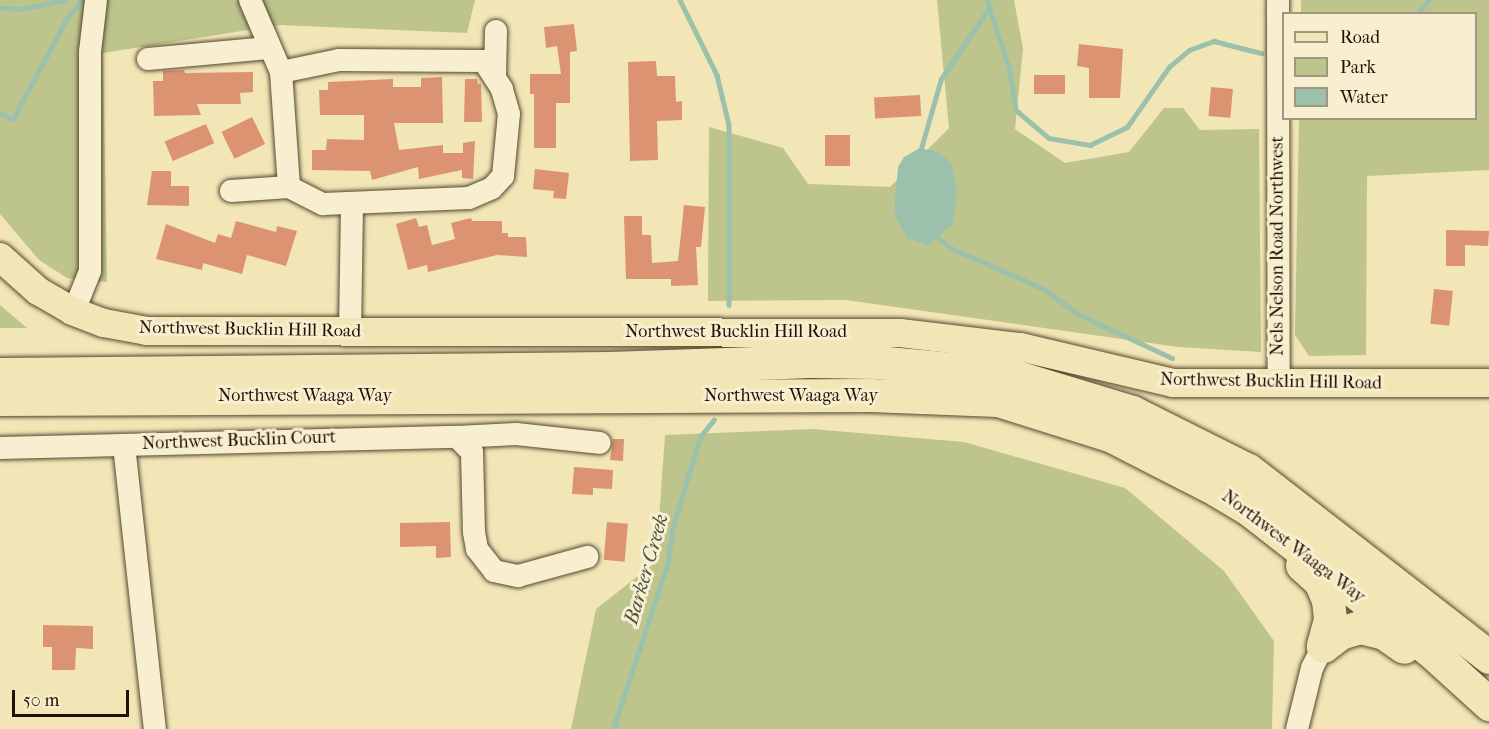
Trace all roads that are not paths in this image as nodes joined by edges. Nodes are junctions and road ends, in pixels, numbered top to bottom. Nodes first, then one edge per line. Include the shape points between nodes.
1 (96, 0) edge
2 (250, 0) edge
3 (1278, 0) edge
4 (496, 31) dead end
5 (269, 48) junction
6 (148, 59) dead end
7 (281, 72) junction
8 (495, 76) junction
9 (289, 188) junction
10 (231, 191) dead end
11 (352, 204) junction
12 (0, 257) edge
13 (74, 311) junction
14 (350, 332) junction
15 (0, 374) edge
16 (1489, 383) edge
17 (1279, 384) junction
18 (101, 398) junction
19 (0, 399) edge
20 (0, 408) edge
21 (600, 443) dead end
22 (465, 444) junction
23 (124, 445) junction
24 (0, 448) edge
25 (1250, 510) junction
26 (587, 557) dead end
27 (1323, 646) junction
28 (1489, 657) edge
29 (1485, 700) edge
30 (155, 729) edge
31 (1297, 729) edge

1 - 13 street via 90,52 90,271
2 - 5 street
3 - 17 street, Nels Nelson Road Northwest
4 - 8 street
5 - 6 street
5 - 7 street
7 - 8 street via 339,60 443,58 484,61
7 - 9 street
8 - 11 street via 508,114 502,176 492,189 469,198
9 - 10 street
9 - 11 street via 323,204
11 - 14 street
12 - 13 main road, Northwest Bucklin Hill Road via 38,291
13 - 14 main road, Northwest Bucklin Hill Road via 104,323 147,331
14 - 17 main road, Northwest Bucklin Hill Road via 900,333 1020,347 1162,381
15 - 28 highway, Northwest Waaga Way via 609,368 805,361 877,362 1007,374 1132,412 1248,470
16 - 17 main road, Northwest Bucklin Hill Road
18 - 19 highway, Northwest Waaga Way
18 - 20 highway
18 - 25 highway, Northwest Waaga Way via 870,395 998,400 1112,436
21 - 22 street, Northwest Bucklin Court via 516,434
22 - 23 street, Northwest Bucklin Court
22 - 26 street via 477,549 494,571 518,576
23 - 24 street, Northwest Bucklin Court
23 - 30 street
25 - 27 highway via 1279,545 1320,581 1330,619
25 - 29 highway, Northwest Waaga Way via 1433,653
27 - 29 highway via 1340,633 1360,627 1384,633
27 - 31 street via 1312,668

